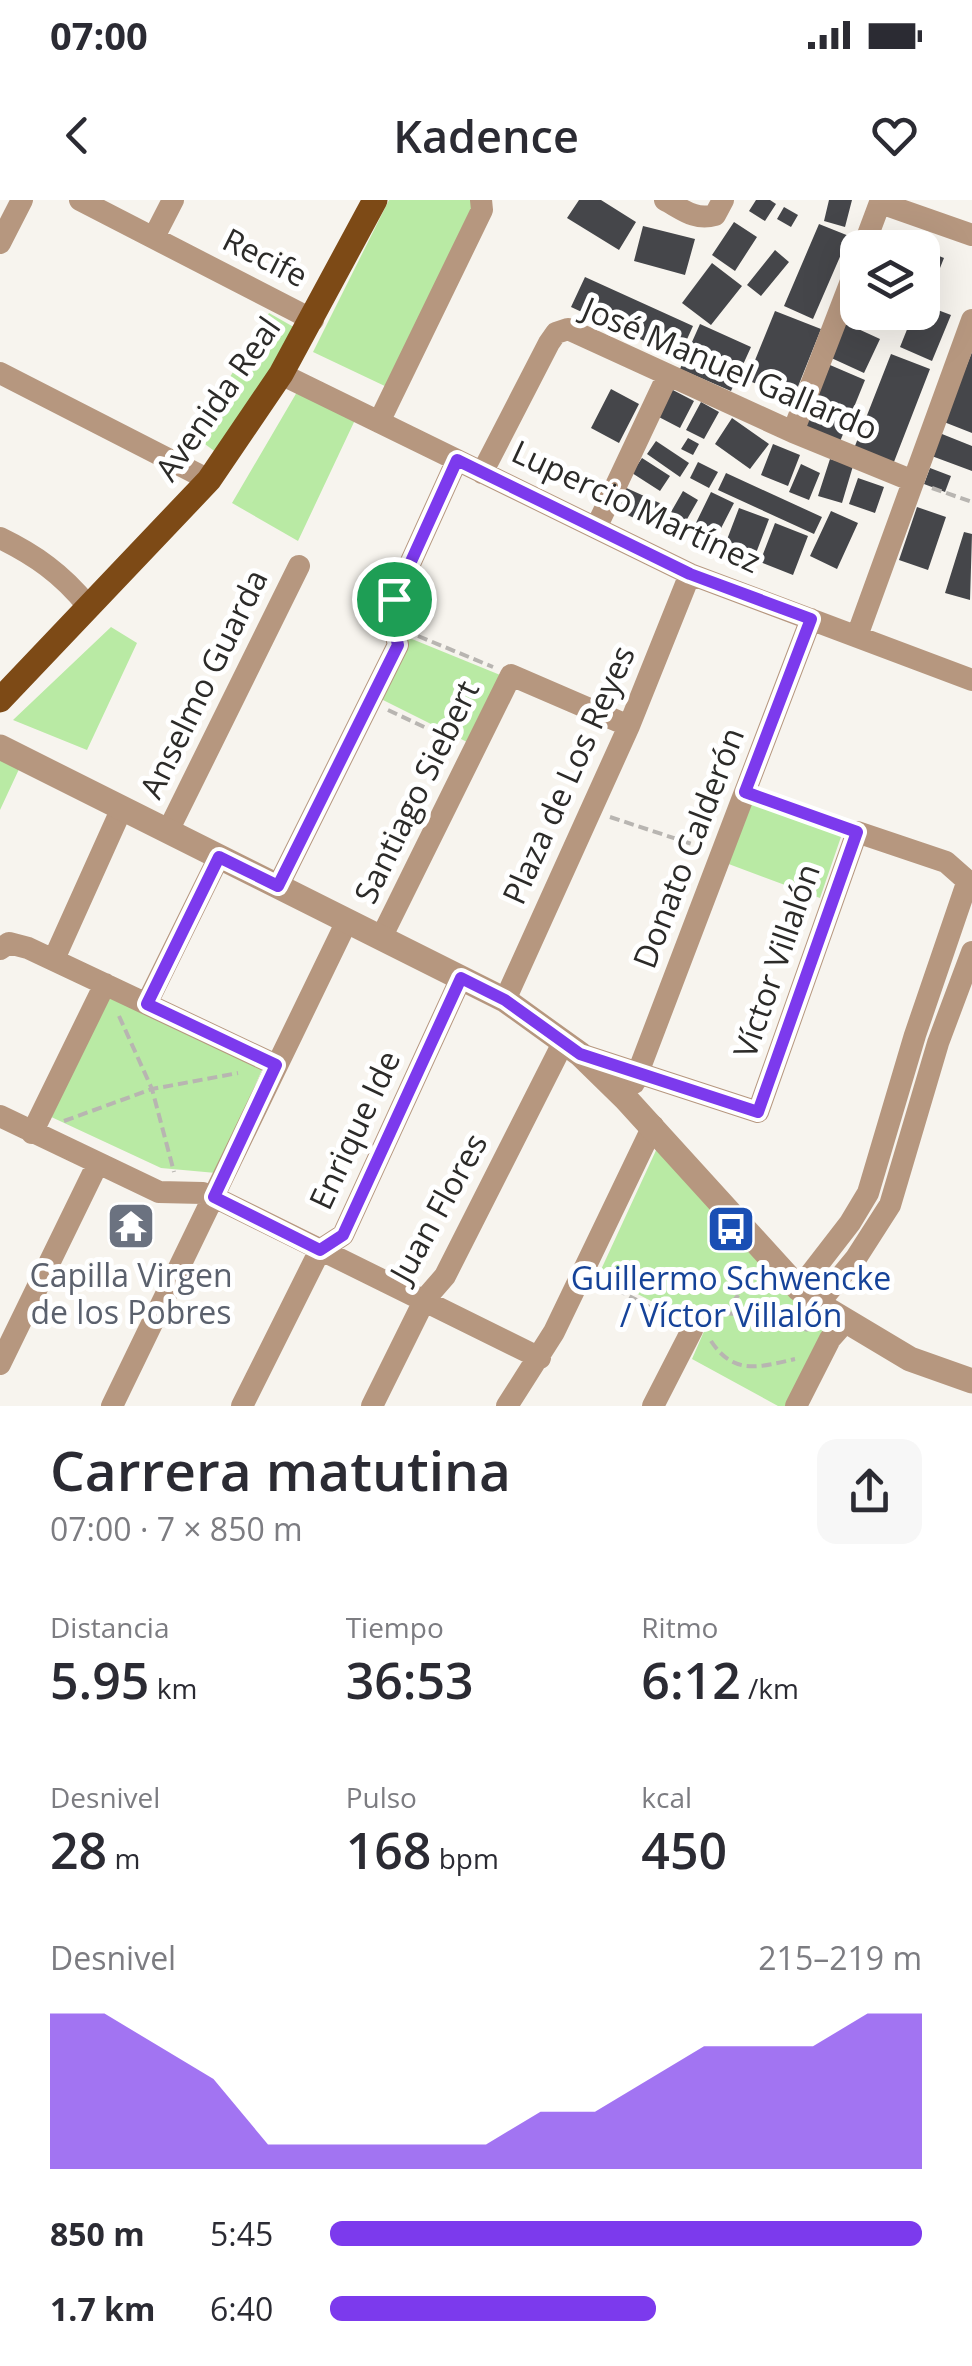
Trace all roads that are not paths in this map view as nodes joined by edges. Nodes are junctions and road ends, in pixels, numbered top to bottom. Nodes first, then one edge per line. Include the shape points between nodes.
1 (22, 200) edge
2 (80, 200) edge
3 (172, 200) edge
4 (376, 200) edge
5 (481, 200) edge
6 (665, 200) edge
7 (723, 200) edge
8 (881, 201) edge
9 (913, 207) edge
10 (871, 230) edge
11 (972, 235) edge
12 (154, 237) junction
13 (0, 242) edge
14 (840, 310) edge
15 (313, 320) junction
16 (972, 320) edge
17 (0, 373) edge
18 (281, 374) junction
19 (668, 375) junction
20 (380, 422) junction
21 (793, 432) junction
22 (457, 460) junction
23 (482, 473) junction
24 (210, 480) junction
25 (913, 481) junction
26 (596, 528) junction
27 (0, 538) edge
28 (299, 566) dead end
29 (690, 574) junction
30 (87, 605) junction
31 (811, 619) junction
32 (857, 636) junction
33 (972, 680) edge
34 (0, 700) edge
35 (629, 726) junction
36 (0, 748) edge
37 (122, 808) junction
38 (168, 831) junction
39 (219, 857) junction
40 (969, 884) edge
41 (278, 886) junction
42 (964, 912) edge
43 (347, 921) junction
44 (381, 938) junction
45 (0, 949) edge
46 (972, 952) edge
47 (54, 959) junction
48 (461, 978) junction
49 (106, 984) junction
50 (505, 1000) junction
51 (147, 1004) junction
52 (915, 1035) junction
53 (938, 1043) junction
54 (572, 1048) junction
55 (276, 1065) junction
56 (639, 1072) junction
57 (626, 1099) junction
58 (0, 1116) edge
59 (653, 1126) junction
60 (32, 1133) junction
61 (97, 1165) junction
62 (214, 1197) junction
63 (861, 1228) junction
64 (320, 1250) junction
65 (809, 1296) junction
66 (426, 1299) junction
67 (692, 1330) road end
68 (838, 1330) junction
69 (540, 1358) junction
70 (0, 1364) edge
71 (972, 1381) edge
72 (112, 1406) edge
73 (242, 1406) edge
74 (372, 1406) edge
75 (507, 1406) edge
76 (654, 1406) edge
77 (796, 1406) edge

1 - 13 street
2 - 12 street, Recife
3 - 12 street
4 - 15 main road, Avenida Real
5 - 20 street via 482,210
6 - 7 street via 704,218 715,215
8 - 9 street
8 - 10 street
9 - 11 street
12 - 15 street, Recife
14 - 21 street
15 - 18 main road, Avenida Real
16 - 25 street
17 - 24 street
18 - 20 street, Lupercio Martínez
18 - 24 main road, Avenida Real
19 - 21 street, José Manuel Gallardo
19 - 23 street, José Manuel Gallardo via 568,330 556,333
19 - 26 street
20 - 22 street, Lupercio Martínez
21 - 25 street, José Manuel Gallardo
22 - 23 street, Lupercio Martínez
22 - 41 street via 390,610 398,645
23 - 26 street, Lupercio Martínez
24 - 30 main road, Avenida Real
25 - 32 street
26 - 29 street, Lupercio Martínez
27 - 30 street via 45,563
28 - 38 street, Anselmo Guarda
29 - 31 street, Lupercio Martínez
29 - 35 street, Plaza de Los Reyes
30 - 34 main road, Avenida Real
31 - 32 street, Lupercio Martínez
31 - 56 street, Donato Calderón
32 - 33 street, Lupercio Martínez
35 - 44 street, Santiago Siebert via 511,674
35 - 50 street, Plaza de Los Reyes
36 - 37 street
37 - 38 street
37 - 47 street
38 - 39 street
39 - 41 street
39 - 51 street
40 - 42 street
40 - 56 street, Víctor Villalón via 946,862 857,832 758,1112
41 - 43 street
42 - 52 street
43 - 44 street
43 - 55 street, Santiago Siebert
44 - 48 street
45 - 47 street via 9,944
46 - 53 street
47 - 49 street
48 - 50 street
48 - 64 street, Enrique Ide via 343,1235
49 - 51 street
49 - 60 street
50 - 54 street
51 - 55 street
52 - 53 street
52 - 63 street
53 - 63 street via 890,1204
54 - 56 street
54 - 57 street
54 - 66 street, Juan Flores
55 - 62 street, Santiago Siebert
56 - 57 street, Donato Calderón
57 - 59 street
58 - 60 street
59 - 65 street
59 - 69 street
60 - 61 street
61 - 62 street via 158,1192
61 - 70 street
62 - 64 street
62 - 72 street, Santiago Siebert
63 - 65 street
64 - 66 street
64 - 73 street, Enrique Ide
65 - 68 street
66 - 69 street
66 - 74 street, Juan Flores
67 - 76 street
68 - 71 street
68 - 77 street
69 - 75 street

